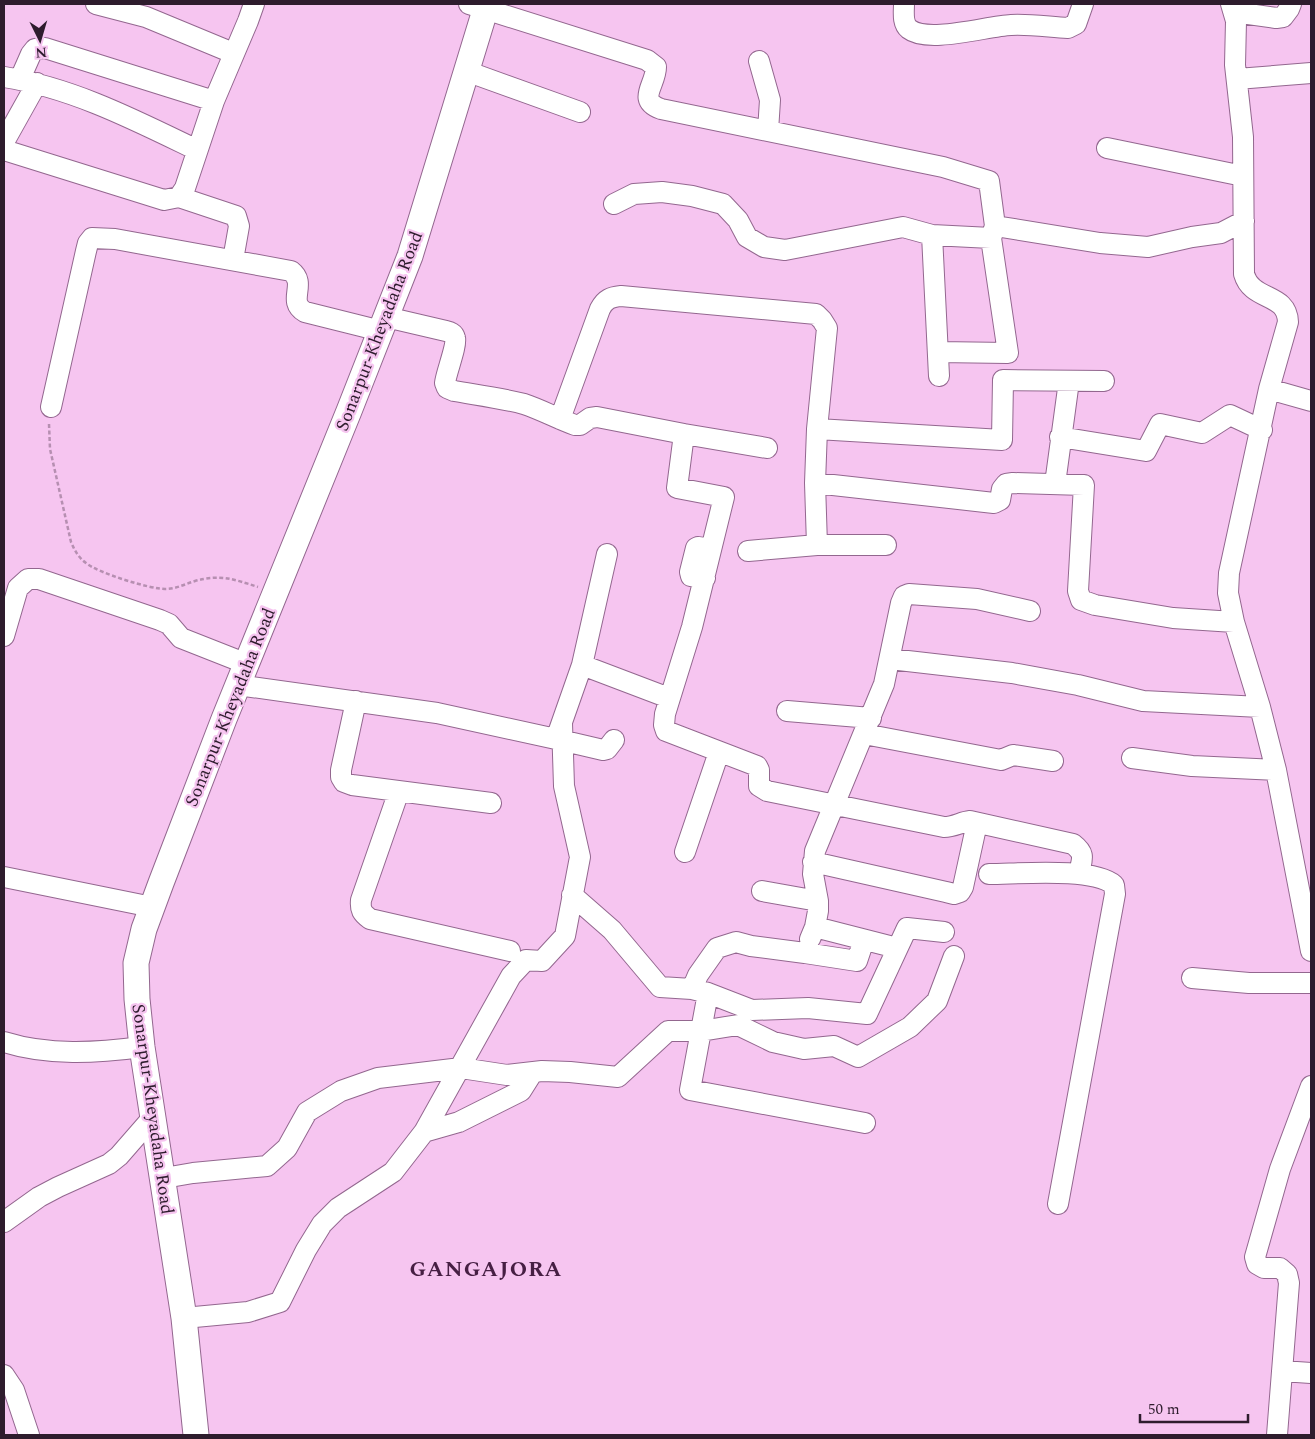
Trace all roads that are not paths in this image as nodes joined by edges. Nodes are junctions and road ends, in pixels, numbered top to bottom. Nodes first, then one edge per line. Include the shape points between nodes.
1 (96, 4) edge
2 (254, 4) edge
3 (904, 4) edge
4 (1083, 4) edge
5 (1291, 4) edge
6 (480, 5) edge
7 (1233, 8) edge
8 (233, 53) junction
9 (759, 61) dead end
10 (466, 71) junction
11 (1311, 73) edge
12 (1237, 79) junction
13 (20, 80) edge
14 (214, 101) junction
15 (580, 112) dead end
16 (768, 131) junction
17 (4, 142) edge
18 (1107, 148) dead end
19 (4, 150) edge
20 (197, 150) junction
21 (1243, 176) junction
22 (179, 197) junction
23 (614, 204) dead end
24 (1244, 221) junction
25 (993, 232) junction
26 (932, 235) junction
27 (233, 260) junction
28 (384, 324) junction
29 (938, 352) junction
30 (939, 376) dead end
31 (1068, 381) junction
32 (1104, 381) dead end
33 (1269, 389) junction
34 (1311, 401) edge
35 (51, 407) road end
36 (560, 419) junction
37 (817, 430) junction
38 (1262, 430) junction
39 (684, 434) junction
40 (1060, 437) junction
41 (767, 448) dead end
42 (815, 483) junction
43 (1055, 484) junction
44 (817, 545) junction
45 (886, 545) dead end
46 (748, 551) dead end
47 (607, 554) dead end
48 (1030, 611) dead end
49 (1234, 622) junction
50 (4, 636) edge
51 (890, 659) junction
52 (582, 665) junction
53 (242, 675) junction
54 (669, 698) junction
55 (356, 702) junction
56 (1260, 707) junction
57 (787, 711) dead end
58 (867, 726) junction
59 (560, 734) junction
60 (614, 740) dead end
61 (719, 752) junction
62 (1132, 758) dead end
63 (1053, 761) dead end
64 (1276, 770) junction
65 (399, 791) junction
66 (491, 803) dead end
67 (835, 805) junction
68 (978, 823) junction
69 (685, 852) dead end
70 (813, 862) junction
71 (989, 874) dead end
72 (1079, 874) junction
73 (4, 877) edge
74 (762, 891) dead end
75 (572, 896) junction
76 (818, 901) junction
77 (1307, 904) edge
78 (152, 907) junction
79 (814, 927) junction
80 (944, 932) dead end
81 (864, 940) junction
82 (897, 948) junction
83 (510, 951) dead end
84 (1311, 951) edge
85 (805, 953) junction
86 (954, 956) dead end
87 (1192, 978) dead end
88 (1311, 983) edge
89 (700, 991) junction
90 (701, 1031) junction
91 (4, 1042) edge
92 (142, 1047) junction
93 (461, 1068) junction
94 (533, 1072) junction
95 (1311, 1086) edge
96 (154, 1117) junction
97 (1305, 1120) edge
98 (865, 1123) dead end
99 (424, 1132) junction
100 (164, 1178) junction
101 (1058, 1204) dead end
102 (4, 1222) edge
103 (184, 1318) junction
104 (1282, 1371) junction
105 (1311, 1373) edge
106 (4, 1374) edge
107 (29, 1435) edge
108 (196, 1435) edge
109 (1277, 1435) edge

1 - 8 street via 146,17
2 - 8 street
3 - 4 street via 905,24 909,29 940,35 991,26 1068,28 1076,24
5 - 7 street via 1283,17 1276,18
6 - 10 main road, Sonarpur-Kheyadaha Road
6 - 16 street via 647,60 656,67 648,96 654,106
7 - 12 street
8 - 14 street
9 - 16 street via 770,100
10 - 15 street
10 - 28 main road, Sonarpur-Kheyadaha Road via 410,256
11 - 12 street
12 - 21 street
13 - 14 street via 31,54 35,49 45,48
13 - 17 street
13 - 20 street via 111,109
14 - 20 street
16 - 25 street via 943,167 989,181
18 - 21 street
19 - 22 street via 164,200
20 - 22 street via 186,188
21 - 24 street
22 - 27 street via 236,216 239,226
23 - 26 street via 634,194 662,192 722,204 738,220 747,236 764,247 785,250 903,227
24 - 25 street via 1221,233 1148,247
24 - 33 street via 1246,282 1288,312
25 - 26 street
25 - 29 street via 1008,353
26 - 29 street
27 - 28 street via 292,271 298,281 298,309 305,312
27 - 35 street via 116,239 92,238 86,251
28 - 36 street via 446,330 453,334 456,338 445,383 447,388 523,404
28 - 53 main road, Sonarpur-Kheyadaha Road
29 - 30 street
31 - 32 street
31 - 37 street via 1003,380 1002,440
31 - 40 street
33 - 34 street
33 - 38 street
36 - 37 street via 603,302 621,296 816,314 827,328
36 - 39 street via 580,425 590,418 606,418
37 - 42 street
38 - 40 street via 1230,415 1202,433 1160,424 1146,451
38 - 49 street via 1229,573 1228,593
39 - 41 street
39 - 54 street via 677,488 724,497 692,627
40 - 43 street
42 - 43 street via 994,503 1000,500 1006,484
42 - 44 street
43 - 49 street via 1084,484 1078,591 1081,600 1173,618
44 - 45 street
44 - 46 street
47 - 52 street
48 - 51 street via 977,599 909,594 901,603
49 - 56 street
50 - 53 street via 18,588 28,579 39,579 160,620 181,638
51 - 56 street via 1012,673 1143,701
51 - 58 street
52 - 54 street
52 - 59 street
53 - 55 street
53 - 78 main road, Sonarpur-Kheyadaha Road
54 - 61 street via 664,725 666,731
55 - 59 street
55 - 65 street via 341,777 344,782
56 - 64 street
57 - 58 street
58 - 63 street via 1001,760 1012,755
58 - 67 street
59 - 60 street via 603,750
59 - 75 street via 564,786 580,857
61 - 67 street via 756,766 759,770 758,786 762,790
61 - 69 street
62 - 64 street
64 - 77 street
65 - 66 street
65 - 83 street via 361,900 362,914 370,919
67 - 68 street via 944,827 964,822
67 - 70 street
68 - 70 street via 964,887 954,894
68 - 72 street via 1073,844 1081,850
70 - 76 street
71 - 72 street
72 - 101 street via 1109,880 1114,885 1115,894
73 - 78 street
74 - 76 street
75 - 89 street via 612,930 660,987
75 - 93 street via 565,936 542,961 526,960 511,976
76 - 79 street
77 - 84 street
78 - 92 main road, Sonarpur-Kheyadaha Road via 136,963
79 - 81 street
79 - 85 street
80 - 82 street via 907,928
81 - 82 street
81 - 85 street via 856,961
82 - 89 street via 867,1014 808,1008 752,1010
85 - 89 street via 736,942 716,948 703,953 698,975
86 - 90 street via 937,1001 910,1027 858,1057 834,1046 804,1049 773,1042 738,1025
87 - 88 street via 1249,983
89 - 90 street
90 - 94 street via 668,1030 618,1077
90 - 98 street via 690,1090
91 - 92 street via 40,1051 67,1052
92 - 96 main road, Sonarpur-Kheyadaha Road
93 - 94 street via 507,1075
93 - 99 street
93 - 100 street via 378,1078 341,1091 307,1112 287,1148 267,1166
94 - 99 street via 521,1091 459,1122
95 - 97 street
96 - 100 main road, Sonarpur-Kheyadaha Road
96 - 102 street via 109,1164 52,1190
97 - 104 street via 1280,1169 1255,1257 1257,1264 1264,1268 1280,1268 1287,1274
99 - 103 street via 393,1172 338,1208 322,1224 280,1302 248,1312
100 - 103 main road, Sonarpur-Kheyadaha Road
103 - 108 main road, Sonarpur-Kheyadaha Road
104 - 105 street
104 - 109 street
106 - 107 street via 14,1390

